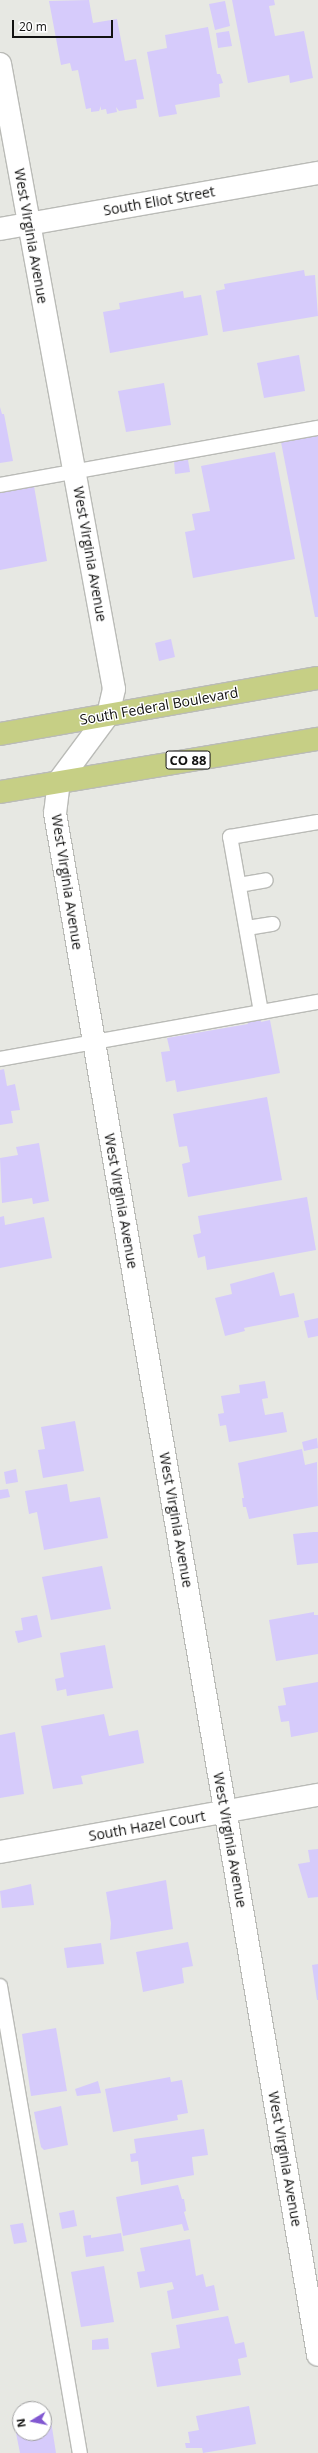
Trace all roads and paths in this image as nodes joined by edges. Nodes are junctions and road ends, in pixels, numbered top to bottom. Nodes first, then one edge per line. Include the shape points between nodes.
1 (0, 64) edge
2 (318, 173) edge
3 (29, 224) junction
4 (0, 229) edge
5 (318, 428) edge
6 (74, 471) junction
7 (0, 485) edge
8 (318, 678) edge
9 (108, 715) junction
10 (0, 734) edge
11 (318, 739) edge
12 (59, 781) junction
13 (0, 792) edge
14 (318, 822) edge
15 (266, 880) dead end
16 (239, 885) junction
17 (273, 924) dead end
18 (247, 928) junction
19 (318, 1002) edge
20 (262, 1012) junction
21 (94, 1042) junction
22 (0, 1059) edge
23 (318, 1795) edge
24 (226, 1812) junction
25 (0, 1852) edge
26 (0, 1986) edge
27 (318, 2355) edge
28 (80, 2453) edge

1 - 3 street, West Virginia Avenue
2 - 3 street, South Eliot Street
3 - 4 street, South Eliot Street
3 - 6 street, West Virginia Avenue
5 - 6 lane
6 - 7 lane
6 - 9 street, West Virginia Avenue via 114,689
8 - 9 main road, South Federal Boulevard
9 - 10 main road, South Federal Boulevard
9 - 12 street, West Virginia Avenue
11 - 12 main road, CO 88
12 - 13 main road, CO 88
12 - 21 street, West Virginia Avenue via 55,813
14 - 16 lane via 230,837
15 - 16 lane
16 - 18 lane
17 - 18 lane
18 - 20 lane
19 - 20 lane
20 - 21 lane
21 - 22 lane
21 - 24 street, West Virginia Avenue
23 - 24 street, South Hazel Court
24 - 25 street, South Hazel Court
24 - 27 street, West Virginia Avenue
26 - 28 lane

